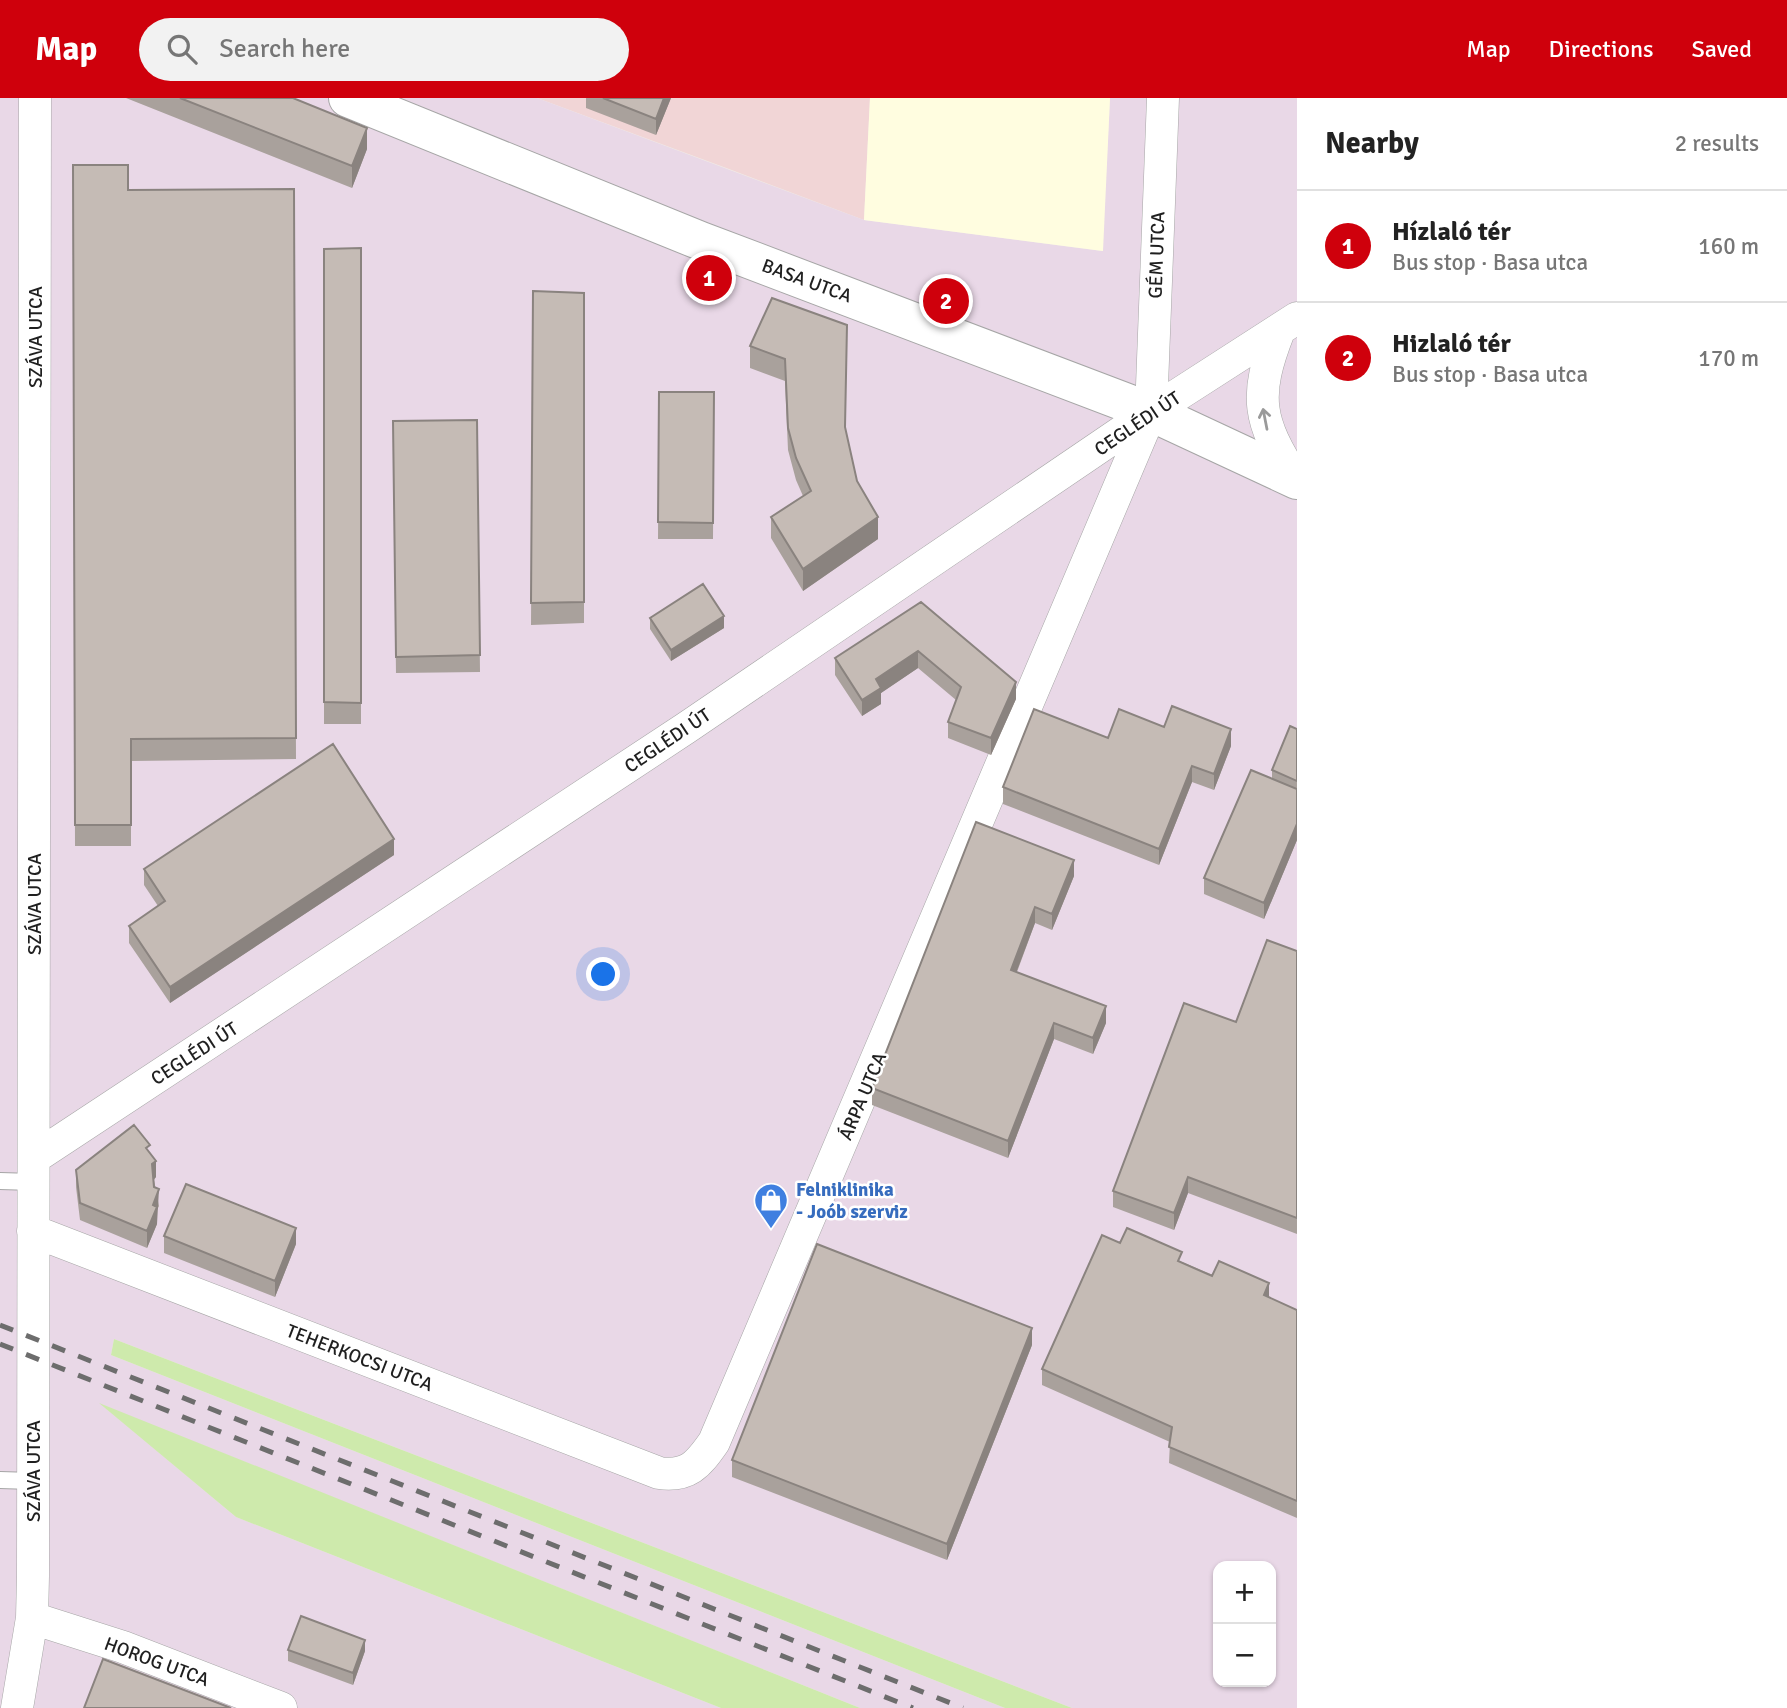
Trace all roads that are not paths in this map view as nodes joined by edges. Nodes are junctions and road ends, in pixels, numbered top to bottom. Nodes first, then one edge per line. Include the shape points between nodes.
1 (35, 98) edge
2 (348, 98) edge
3 (1163, 98) edge
4 (1288, 325) edge
5 (1151, 412) junction
6 (1296, 480) edge
7 (34, 1170) junction
8 (0, 1181) edge
9 (33, 1231) junction
10 (688, 1472) joint
11 (0, 1480) edge
12 (32, 1481) junction
13 (32, 1618) junction
14 (17, 1708) edge
15 (281, 1708) edge

1 - 7 street, SZÁVA UTCA
2 - 5 street, BASA UTCA via 701,241
3 - 5 street, GÉM UTCA
4 - 5 street, CEGLÉDI ÚT
6 -> 4 street via 1270,440 1264,418 1264,374
5 - 6 street, BASA UTCA
5 - 7 street, CEGLÉDI ÚT
5 - 10 street, ÁRPA UTCA via 714,1442
7 - 8 lane
7 - 9 street, SZÁVA UTCA
9 - 10 street, TEHERKOCSI UTCA via 659,1472
9 - 12 street, SZÁVA UTCA
11 - 12 lane
12 - 13 street, SZÁVA UTCA
13 - 14 street, SZÁVA UTCA
13 - 15 street, HOROG UTCA via 123,1647

